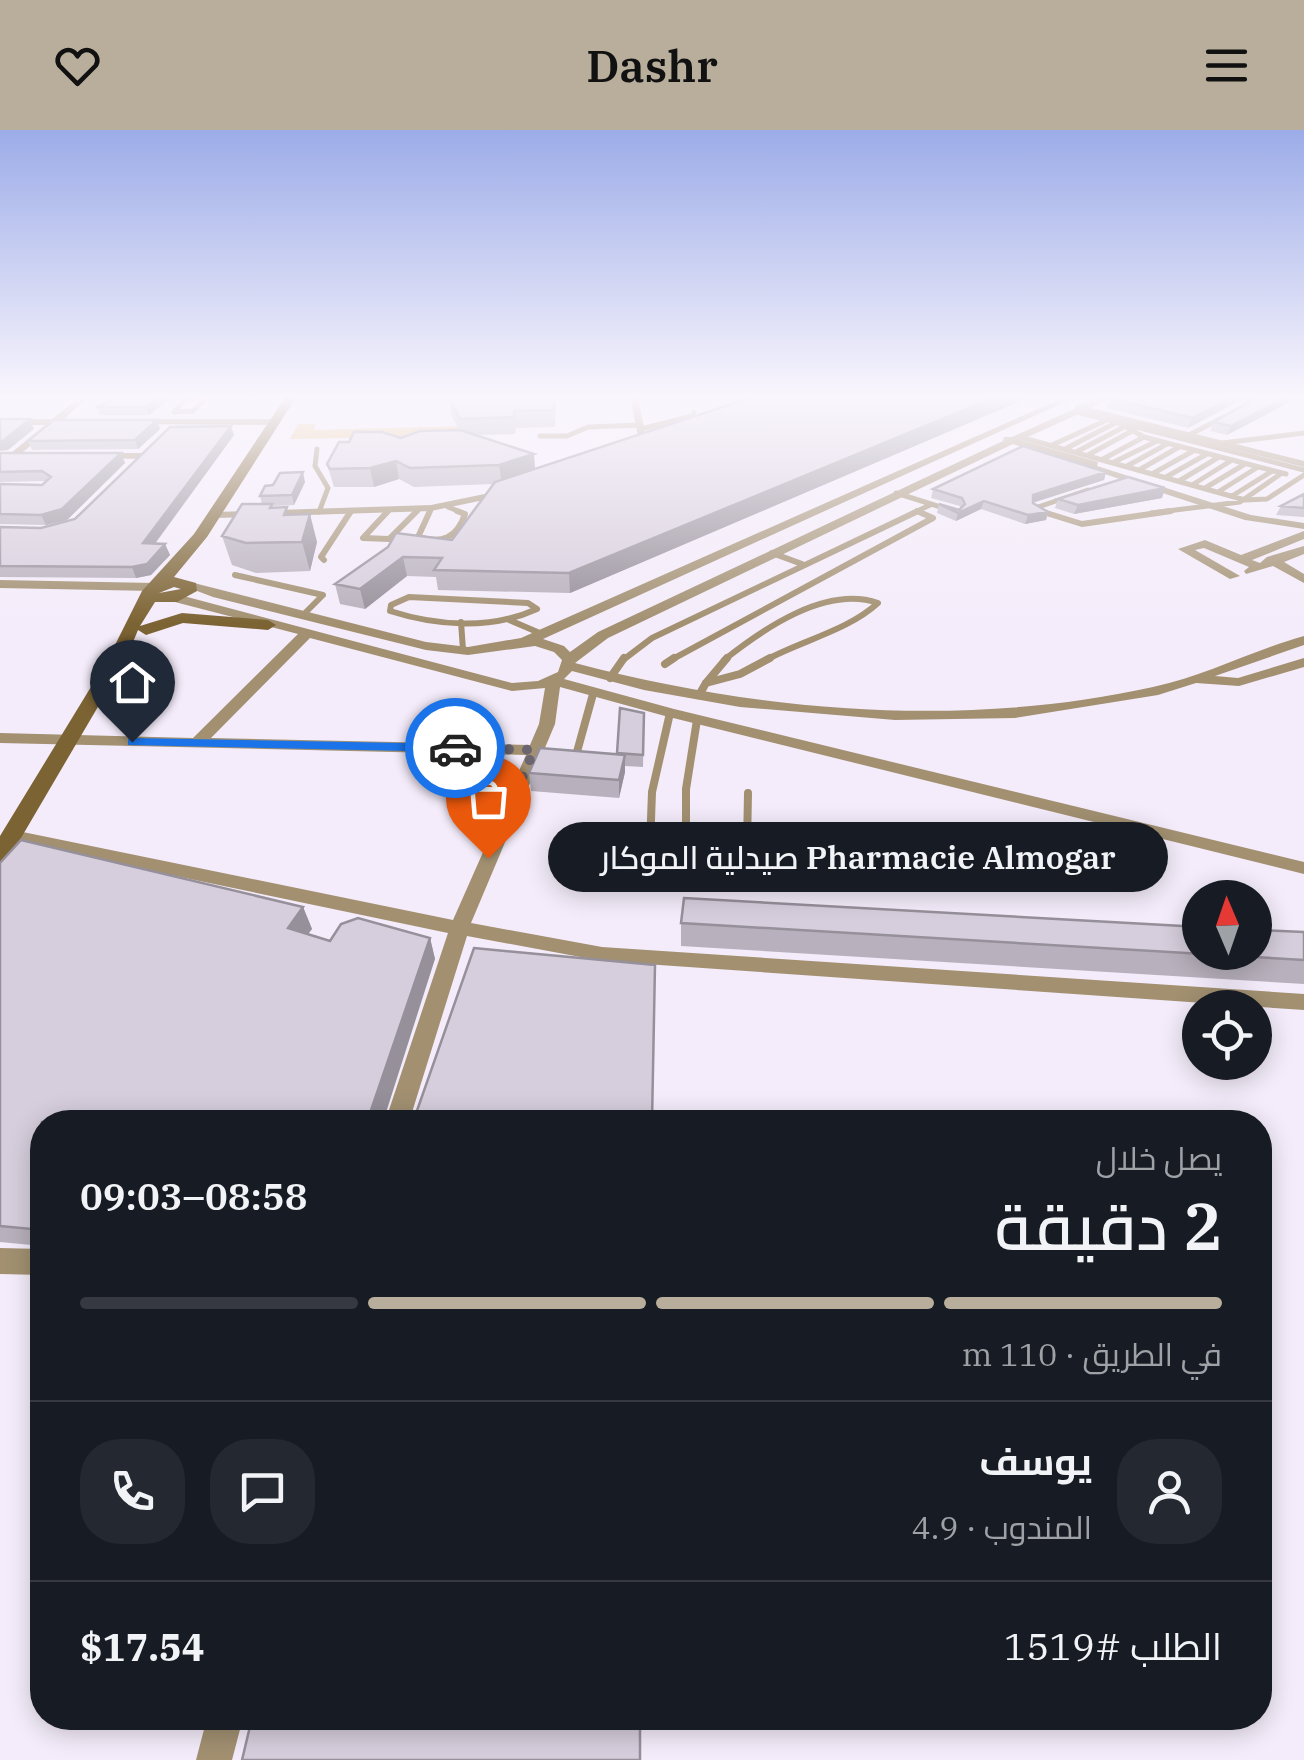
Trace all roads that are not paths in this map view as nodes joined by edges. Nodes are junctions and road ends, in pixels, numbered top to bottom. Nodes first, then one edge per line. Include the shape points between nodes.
1 (242, 472) edge
2 (319, 472) edge
3 (898, 472) edge
4 (944, 472) edge
5 (1111, 472) edge
6 (1120, 472) edge
7 (1128, 472) edge
8 (1133, 472) edge
9 (1146, 472) edge
10 (1155, 472) edge
11 (1176, 472) edge
12 (1193, 472) edge
13 (1213, 472) edge
14 (1232, 472) edge
15 (1252, 472) edge
16 (1270, 472) edge
17 (1277, 472) edge
18 (1301, 472) edge
19 (1302, 472) edge
20 (1282, 473) junction
21 (1152, 474) junction
22 (1123, 476) junction
23 (1166, 478) junction
24 (1178, 481) junction
25 (1192, 485) junction
26 (1101, 486) edge
27 (1206, 488) junction
28 (512, 490) edge
29 (896, 494) junction
30 (1220, 499) junction
31 (1245, 500) junction
32 (930, 504) junction
33 (448, 507) junction
34 (425, 509) junction
35 (389, 510) junction
36 (350, 511) junction
37 (917, 511) junction
38 (316, 512) junction
39 (956, 512) edge
40 (215, 515) junction
41 (297, 524) edge
42 (1304, 524) edge
43 (1304, 535) edge
44 (200, 537) junction
45 (744, 541) junction
46 (1304, 550) edge
47 (772, 553) junction
48 (324, 560) dead end
49 (1243, 560) junction
50 (1261, 561) junction
51 (802, 564) junction
52 (1276, 564) junction
53 (1200, 573) dead end
54 (1216, 574) junction
55 (235, 575) edge
56 (1304, 579) edge
57 (0, 584) edge
58 (188, 584) junction
59 (18, 585) junction
60 (154, 590) junction
61 (0, 599) edge
62 (173, 599) junction
63 (304, 614) junction
64 (506, 618) junction
65 (461, 622) junction
66 (268, 625) junction
67 (146, 630) junction
68 (542, 634) junction
69 (305, 635) junction
70 (1304, 640) edge
71 (524, 642) junction
72 (463, 650) junction
73 (492, 651) junction
74 (118, 659) junction
75 (1304, 662) edge
76 (665, 664) dead end
77 (564, 669) junction
78 (610, 678) junction
79 (1199, 678) junction
80 (488, 680) junction
81 (703, 689) junction
82 (593, 694) junction
83 (670, 713) junction
84 (697, 720) junction
85 (0, 738) edge
86 (68, 740) junction
87 (196, 744) junction
88 (534, 750) junction
89 (575, 760) edge
90 (748, 793) dead end
91 (4, 848) edge
92 (707, 868) junction
93 (1304, 868) edge
94 (746, 869) junction
95 (975, 875) dead end
96 (459, 929) junction
97 (1304, 1002) edge
98 (401, 1110) edge
99 (0, 1261) edge
100 (30, 1262) edge
101 (222, 1730) edge
102 (214, 1760) edge

1 - 40 street
2 - 38 lane via 328,488
3 - 45 street
4 - 29 street
5 - 22 street
6 - 22 lane
7 - 22 lane
8 - 22 lane
9 - 21 lane
10 - 21 lane
11 - 23 lane
12 - 24 lane
13 - 25 lane
14 - 27 lane
15 - 30 lane
16 - 30 lane
17 - 20 lane
18 - 20 lane
19 - 31 lane via 1267,499
20 - 31 lane
21 - 23 lane
22 - 30 street
23 - 24 lane
24 - 25 lane
25 - 27 lane
26 - 30 lane via 1035,508 1095,526
27 - 30 lane
28 - 33 street
29 - 32 lane
29 - 47 street
30 - 31 lane
30 - 31 lane
30 - 42 street via 1249,518
32 - 37 lane
32 - 39 lane
33 - 34 street
33 - 34 lane via 464,514 462,526 450,539 436,541 418,537
34 - 35 street
34 - 35 lane via 392,540 363,538
35 - 36 street
36 - 38 street
36 - 48 lane via 320,556
37 - 51 lane
37 - 76 lane via 933,518
38 - 40 street
38 - 41 lane
40 - 44 street
43 - 50 street
44 - 58 street
44 - 60 street
45 - 47 street
45 - 68 street
46 - 52 street
47 - 51 lane
47 - 77 street via 603,635
49 - 50 street
49 - 54 street
49 - 54 street via 1204,544 1185,546
50 - 52 street
50 - 54 street via 1234,576
51 - 78 lane via 652,638
52 - 56 street
53 - 54 street
55 - 63 lane via 323,595
57 - 59 street
58 - 60 street
58 - 62 street via 190,591
58 - 63 street
59 - 60 street
59 - 61 street
60 - 62 street
60 - 74 street
62 - 66 street
62 - 67 street
63 - 72 street
64 - 65 lane
64 - 65 lane via 536,606 408,597 390,607 404,616
64 - 68 lane
65 - 72 lane
66 - 67 street via 182,618
66 - 69 street
67 - 74 street
68 - 71 street
69 - 80 street
69 - 87 street
70 - 79 street
71 - 73 street
71 - 77 street via 548,644
72 - 73 street
73 - 80 street via 480,665
74 - 86 street
75 - 79 street via 1238,682
77 - 78 street
77 - 80 street via 512,688
77 - 82 street
77 - 88 street
78 - 81 street
79 - 81 street via 1158,691 1015,712 896,715
81 - 81 lane via 722,662 830,599 878,603 858,621
82 - 83 street
82 - 89 lane
83 - 84 street
83 - 92 lane via 647,850 658,865
84 - 92 lane via 684,833 687,859
84 - 93 street
85 - 86 street
86 - 87 street
86 - 91 street
87 - 88 street
88 - 96 street
90 - 94 lane
91 - 96 street
92 - 94 lane
94 - 95 lane
96 - 97 street via 602,954
96 - 98 street
99 - 100 street
101 - 102 street

